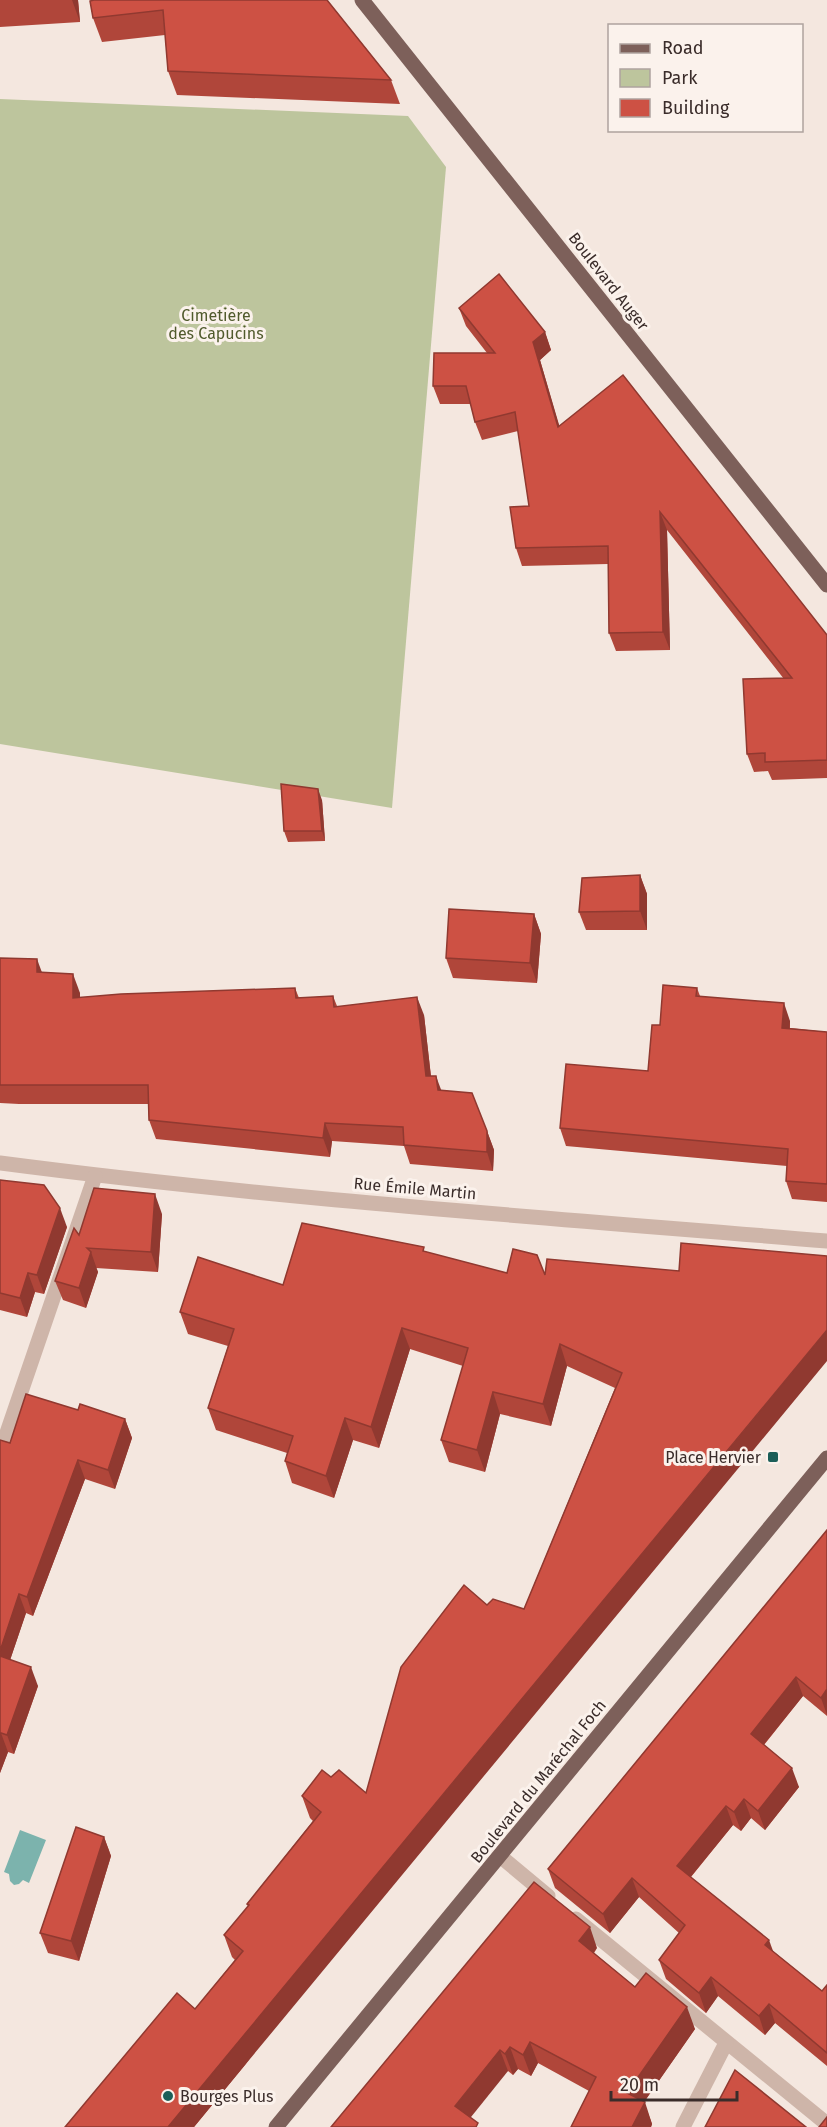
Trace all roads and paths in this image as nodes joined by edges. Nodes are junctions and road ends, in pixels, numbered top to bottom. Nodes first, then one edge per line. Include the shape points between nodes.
1 (362, 0) edge
2 (827, 585) edge
3 (0, 1164) edge
4 (95, 1176) junction
5 (827, 1241) edge
6 (0, 1453) edge
7 (827, 1458) edge
8 (500, 1856) junction
9 (726, 2043) junction
10 (827, 2124) edge
11 (276, 2127) edge
12 (683, 2127) edge

1 - 2 main road, Boulevard Auger
3 - 4 street, Rue Émile Martin
4 - 5 street, Rue Émile Martin
4 - 6 street
7 - 8 main road, Boulevard du Maréchal Foch
8 - 9 street
8 - 11 main road, Boulevard du Maréchal Foch
9 - 10 street
9 - 12 street

